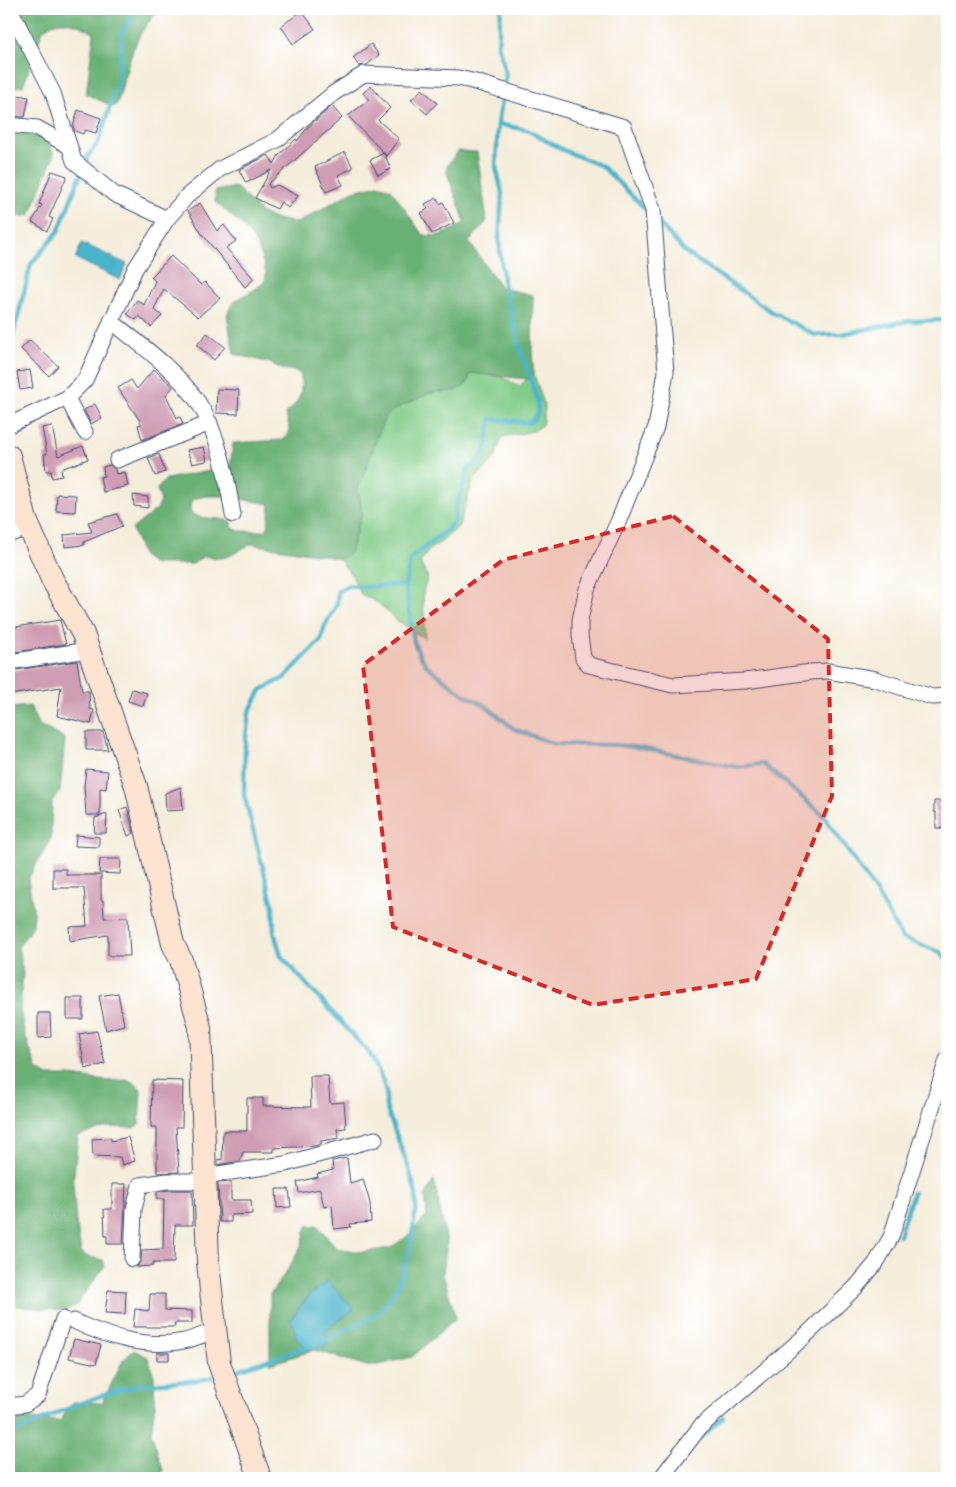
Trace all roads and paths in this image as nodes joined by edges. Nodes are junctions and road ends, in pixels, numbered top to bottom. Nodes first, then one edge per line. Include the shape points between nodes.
1 (10, 9) edge
2 (9, 125) edge
3 (69, 146) junction
4 (167, 219) junction
5 (111, 321) junction
6 (67, 398) junction
7 (210, 424) junction
8 (9, 425) edge
9 (85, 432) dead end
10 (9, 456) edge
11 (117, 460) dead end
12 (233, 515) dead end
13 (30, 528) junction
14 (9, 534) edge
15 (88, 650) junction
16 (9, 662) edge
17 (947, 696) edge
18 (947, 1060) edge
19 (376, 1139) dead end
20 (205, 1178) junction
21 (132, 1259) dead end
22 (214, 1331) junction
23 (9, 1406) edge
24 (260, 1478) edge
25 (661, 1478) edge

1 - 3 street via 54,94
2 - 3 street via 37,128
3 - 4 street via 74,161 114,194
4 - 5 street via 135,269
4 - 17 street via 187,196 220,169 276,140 364,74 458,78 626,128 652,216 666,352 664,390 656,427 587,590 580,620 583,658 589,665 672,685 745,681 828,671 875,679 932,697
5 - 6 street via 85,380
5 - 7 street via 182,384
6 - 8 street
6 - 9 street
7 - 11 street
7 - 12 street
10 - 13 street
13 - 14 street
13 - 15 street via 52,579 79,625
15 - 16 street
15 - 20 street via 136,786 174,944 200,1027
18 - 25 street via 891,1237 876,1263 804,1337 700,1427
19 - 20 street via 285,1164
20 - 21 street via 140,1185 134,1209
20 - 22 street
22 - 23 street via 185,1341 160,1344 105,1334 69,1320 38,1395 25,1404
22 - 24 street via 226,1386

